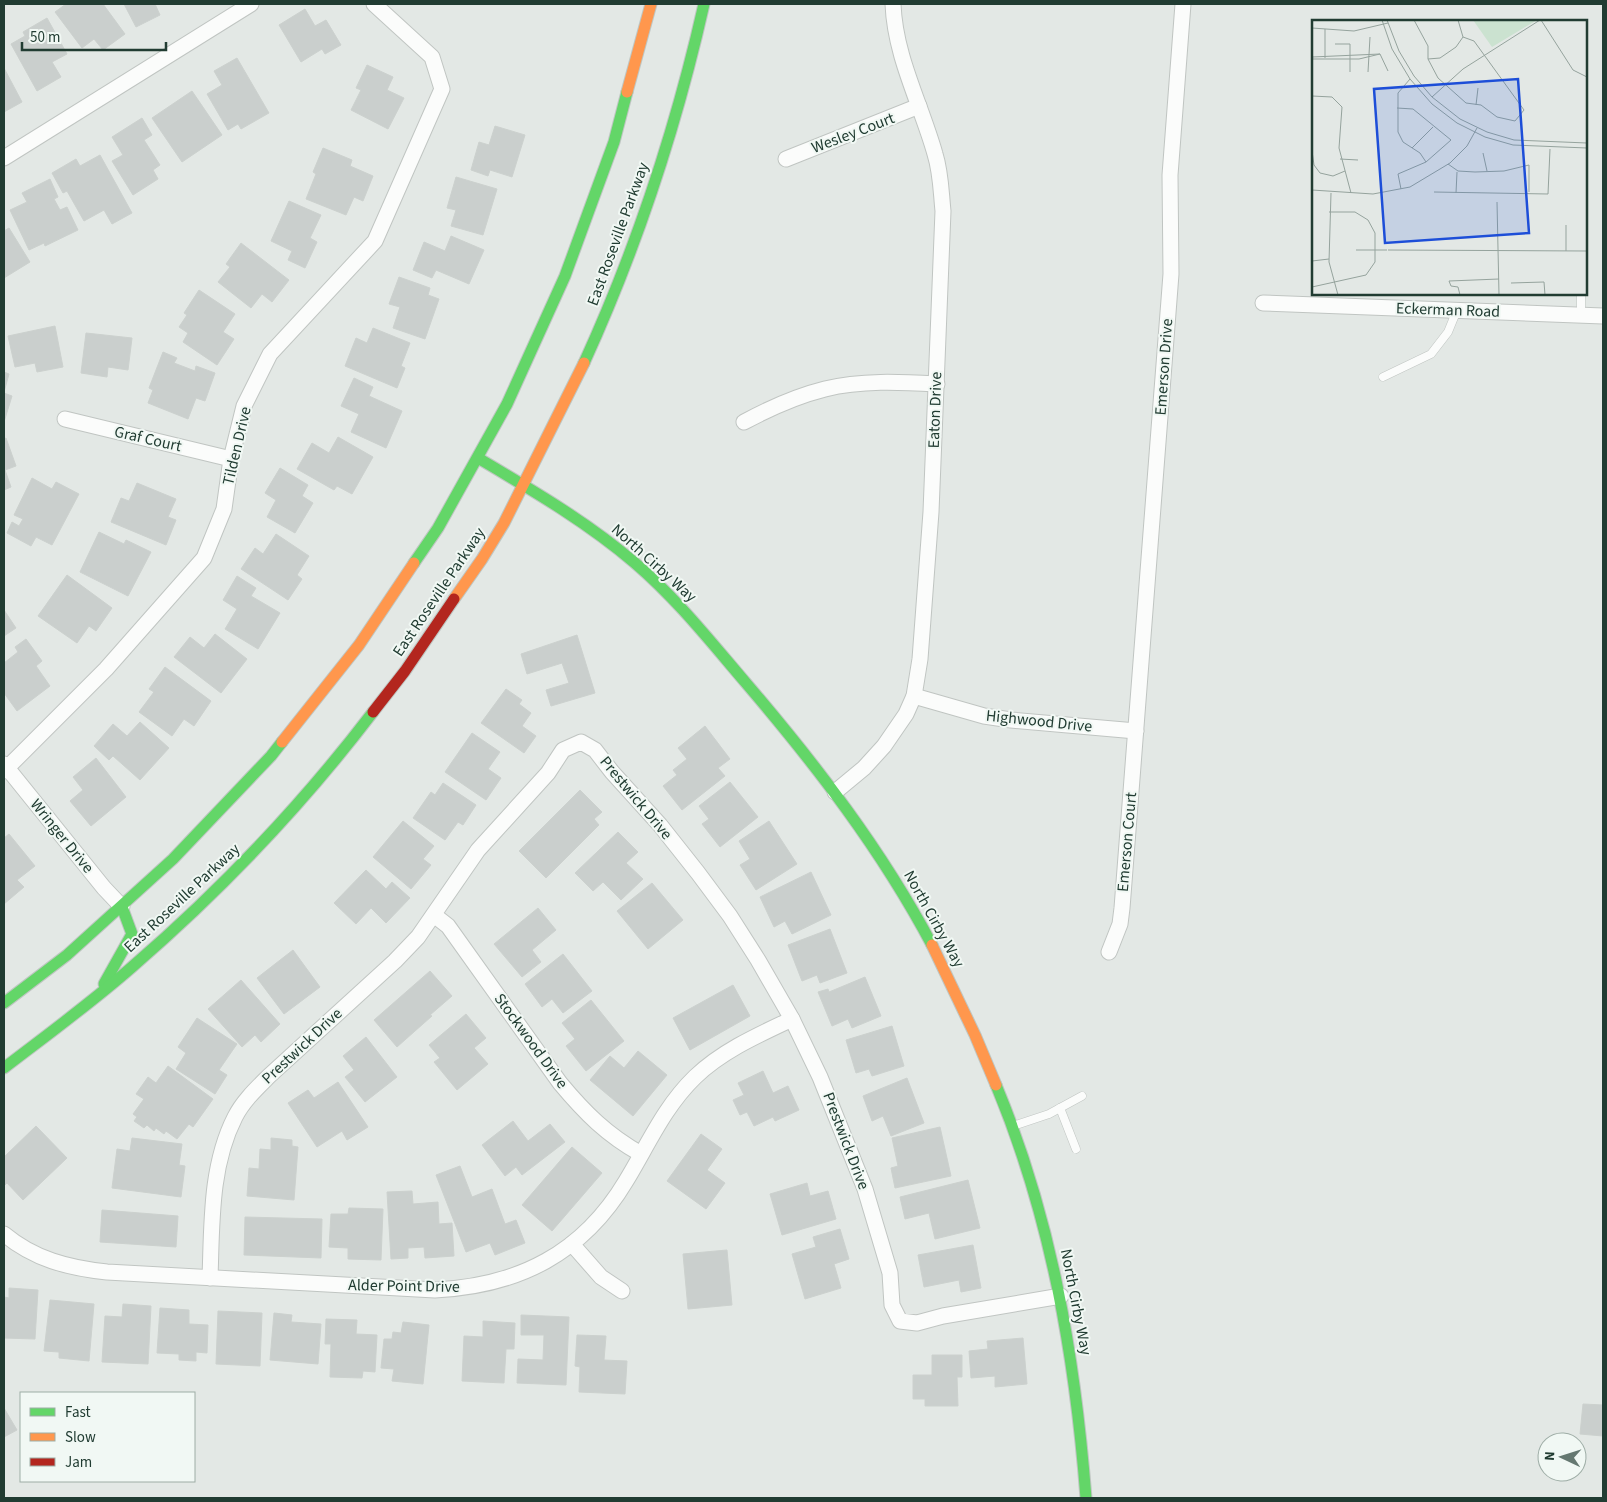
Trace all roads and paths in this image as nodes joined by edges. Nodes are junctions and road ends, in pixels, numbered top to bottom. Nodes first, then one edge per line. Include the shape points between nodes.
1 (251, 4) edge
2 (374, 4) edge
3 (651, 4) edge
4 (704, 4) edge
5 (892, 4) edge
6 (1183, 4) edge
7 (919, 106) junction
8 (4, 158) edge
9 (786, 159) dead end
10 (1581, 295) edge
11 (1263, 303) dead end
12 (1457, 310) junction
13 (1582, 315) junction
14 (1603, 316) edge
15 (1383, 377) dead end
16 (936, 384) junction
17 (65, 419) dead end
18 (744, 422) dead end
19 (478, 458) junction
20 (231, 459) junction
21 (524, 485) junction
22 (914, 696) junction
23 (1136, 731) junction
24 (5, 768) edge
25 (835, 792) junction
26 (122, 906) junction
27 (434, 915) junction
28 (1109, 952) dead end
29 (96, 998) junction
30 (4, 1003) edge
31 (792, 1019) junction
32 (4, 1068) edge
33 (1082, 1096) dead end
34 (1060, 1108) junction
35 (1013, 1126) junction
36 (1076, 1149) dead end
37 (641, 1154) junction
38 (4, 1234) edge
39 (572, 1244) junction
40 (210, 1278) junction
41 (622, 1291) dead end
42 (1060, 1296) junction
43 (1086, 1498) edge

1 - 8 street
2 - 20 street, Tilden Drive via 432,57 442,89 375,241 270,354 244,406
3 - 19 main road via 631,86 571,264 528,362
4 - 21 main road, East Roseville Parkway via 662,165 619,284
5 - 7 street, Eaton Drive via 899,48
6 - 23 street, Emerson Drive via 1170,175 1171,274
7 - 9 street, Wesley Court
7 - 16 street, Eaton Drive via 936,155 942,211
10 - 13 lane
11 - 12 street, Eckerman Road
12 - 13 street, Eckerman Road
12 - 15 lane via 1448,332 1431,354
13 - 14 street, Eckerman Road
16 - 18 street via 880,382 826,388 768,409
16 - 22 street, Eaton Drive via 931,512 920,659
17 - 20 street, Graf Court
19 - 21 main road, North Cirby Way
19 - 26 main road via 397,593 307,713 202,831
20 - 24 street, Tilden Drive via 224,509 204,558 106,669
21 - 25 main road, North Cirby Way via 553,502 620,552 685,610
21 - 29 main road, East Roseville Parkway via 491,547 411,664 309,792 196,910
22 - 23 street, Highwood Drive via 984,716
22 - 25 street, Eaton Drive via 884,746
23 - 28 street, Emerson Court via 1122,908 1120,924
24 - 26 street, Wringer Drive
25 - 35 main road, North Cirby Way via 874,848 927,936 987,1060
26 - 29 main road via 132,934
26 - 30 main road via 66,956
27 - 31 street, Prestwick Drive via 478,850 548,773 563,750 581,742 596,750 698,873 730,916
27 - 37 street, Stockwood Drive via 448,926 579,1106 599,1126
27 - 40 street, Prestwick Drive via 395,961 269,1076 235,1116 214,1189
29 - 32 main road, East Roseville Parkway
31 - 37 street, Alder Point Drive via 716,1059 694,1078 673,1102
31 - 42 street, Prestwick Drive via 820,1077 865,1189 890,1273 892,1305 900,1321 918,1323
33 - 34 lane
34 - 35 lane
34 - 36 lane
35 - 42 main road, North Cirby Way via 1038,1205
37 - 39 street, Alder Point Drive via 610,1207
38 - 40 street, Alder Point Drive via 32,1254 80,1269
39 - 40 street, Alder Point Drive via 531,1269 509,1278 461,1288 436,1290
39 - 41 street via 601,1277
42 - 43 main road, North Cirby Way via 1067,1325

